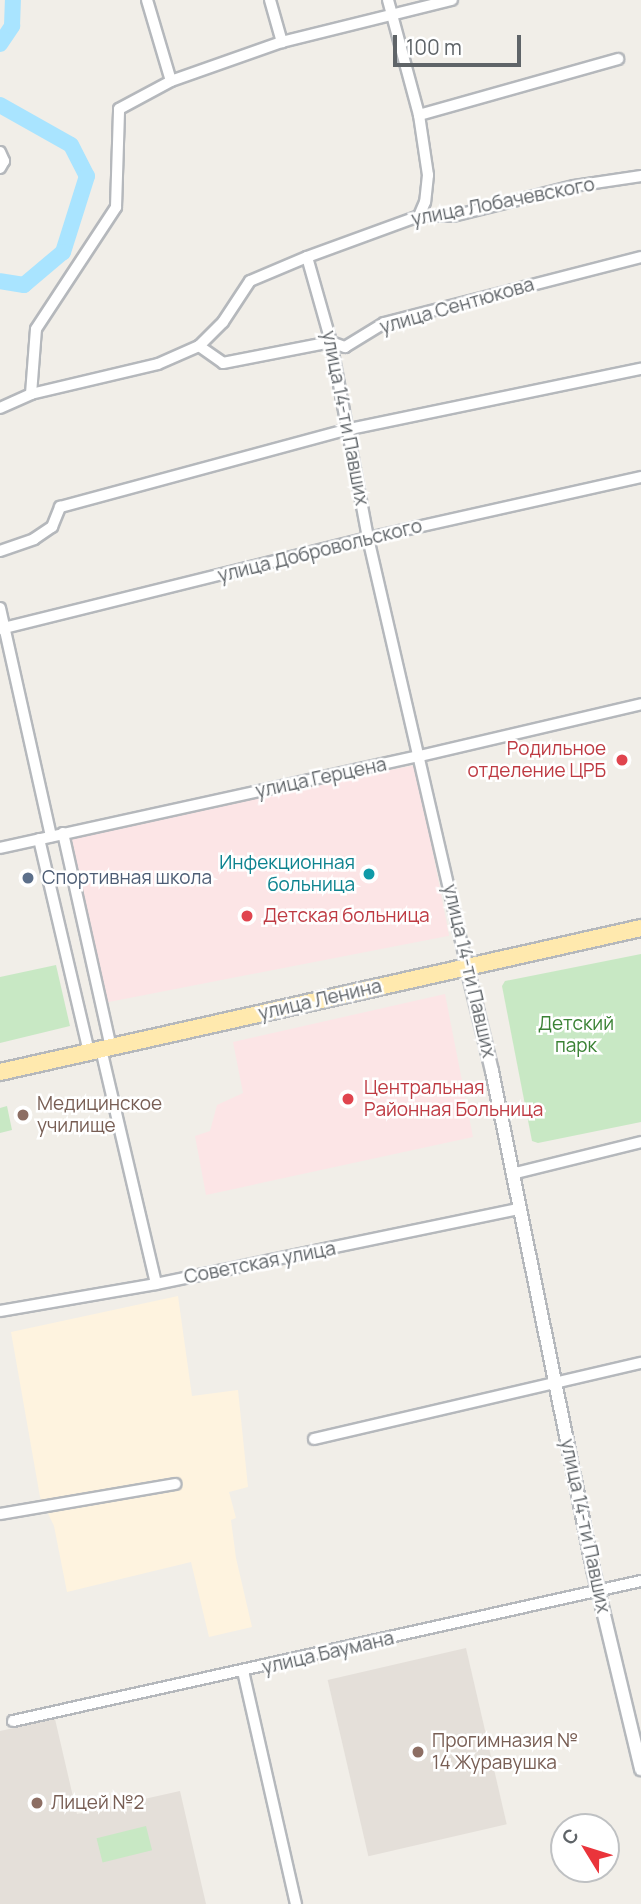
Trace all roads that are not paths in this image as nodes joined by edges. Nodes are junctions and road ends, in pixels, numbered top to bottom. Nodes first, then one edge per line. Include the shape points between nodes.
1 (148, 0) edge
2 (270, 0) edge
3 (388, 0) edge
4 (452, 0) edge
5 (393, 17) junction
6 (282, 42) junction
7 (618, 59) dead end
8 (172, 81) junction
9 (419, 116) junction
10 (0, 152) edge
11 (0, 168) edge
12 (641, 176) edge
13 (419, 216) junction
14 (307, 257) junction
15 (641, 257) edge
16 (331, 342) junction
17 (199, 346) junction
18 (641, 369) edge
19 (31, 394) junction
20 (0, 408) edge
21 (350, 429) junction
22 (641, 477) edge
23 (368, 538) junction
24 (0, 551) edge
25 (0, 608) edge
26 (2, 629) edge
27 (641, 704) edge
28 (420, 756) junction
29 (63, 833) junction
30 (45, 837) junction
31 (0, 848) edge
32 (641, 928) edge
33 (467, 967) junction
34 (100, 1050) junction
35 (0, 1072) edge
36 (641, 1142) edge
37 (512, 1174) junction
38 (519, 1209) junction
39 (156, 1284) junction
40 (0, 1311) edge
41 (641, 1363) edge
42 (555, 1382) junction
43 (314, 1439) dead end
44 (175, 1484) dead end
45 (0, 1514) edge
46 (641, 1581) edge
47 (598, 1589) junction
48 (243, 1671) junction
49 (13, 1721) dead end
50 (641, 1769) edge
51 (296, 1904) edge

1 - 8 street
2 - 6 street
3 - 5 street
4 - 5 street
5 - 6 street
5 - 9 street
6 - 8 street
7 - 9 street
8 - 19 street via 119,109 116,207 36,329
9 - 13 street via 428,175
10 - 11 street via 4,161
12 - 13 street, улица Лобачевского via 574,186 453,216
13 - 14 street, улица Лобачевского
14 - 16 street, улица 14-ти Павших
14 - 17 street, улица Лобачевского via 250,281 223,322
15 - 16 street, улица Сентюкова via 384,323 345,348
16 - 17 street, улица Сентюкова via 223,363
16 - 21 street, улица 14-ти Павших
17 - 19 street via 158,364
18 - 21 street
19 - 20 street
21 - 23 street, улица 14-ти Павших
21 - 24 street via 60,507 52,527
22 - 23 street, улица Добровольского
23 - 26 street, улица Добровольского
23 - 28 street, улица 14-ти Павших
25 - 26 street
26 - 30 street
27 - 28 street, улица Герцена
28 - 29 street, улица Герцена
28 - 33 street, улица 14-ти Павших
29 - 30 street, улица Герцена
29 - 34 street
30 - 31 street, улица Герцена
30 - 34 street
32 - 33 main road, улица Ленина
33 - 34 main road, улица Ленина
33 - 37 street, улица 14-ти Павших
34 - 35 main road, улица Ленина
34 - 39 street
36 - 37 street
37 - 38 street, улица 14-ти Павших
38 - 39 street, Советская улица
38 - 42 street, улица 14-ти Павших
39 - 40 street, Советская улица
41 - 42 street
42 - 43 street
42 - 47 street, улица 14-ти Павших
44 - 45 street
46 - 47 street, улица Баумана
47 - 48 street, улица Баумана
47 - 50 street, улица 14-ти Павших
48 - 49 street, улица Баумана
48 - 51 street

